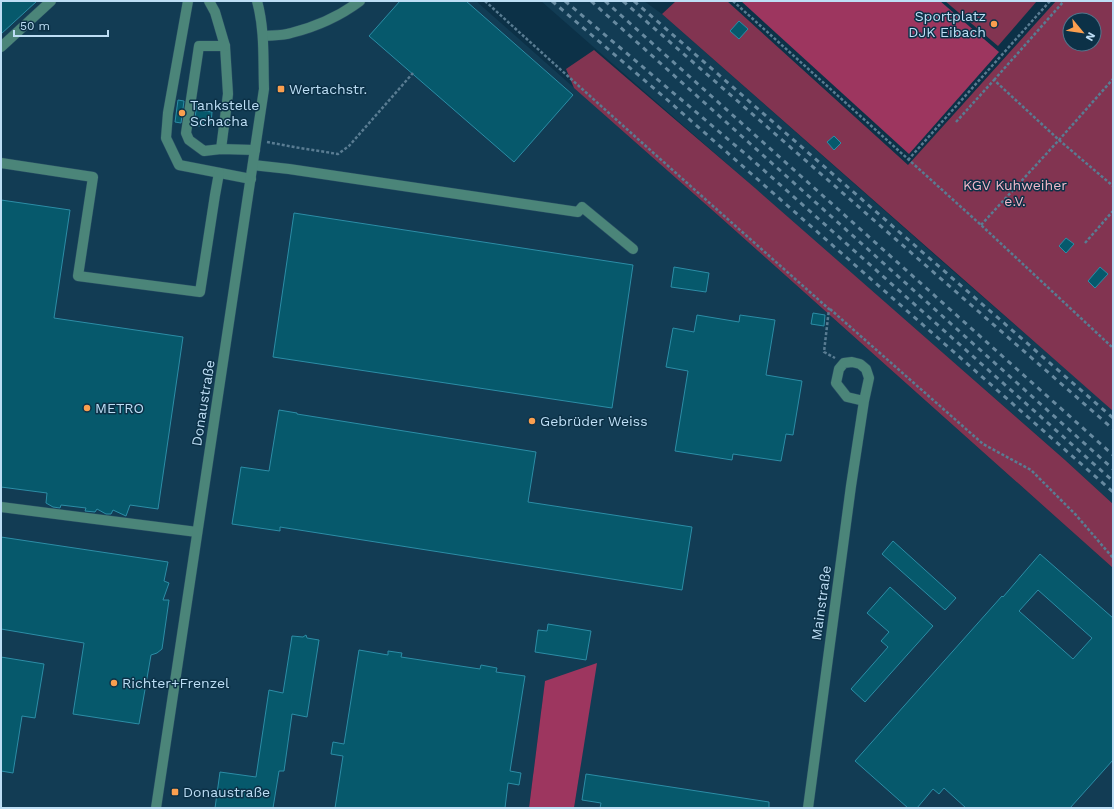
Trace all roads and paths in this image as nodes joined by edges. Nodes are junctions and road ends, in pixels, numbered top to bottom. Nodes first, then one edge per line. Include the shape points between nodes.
1 (51, 1) edge
2 (188, 1) edge
3 (209, 1) edge
4 (257, 1) edge
5 (360, 1) edge
6 (486, 1) edge
7 (733, 1) edge
8 (1050, 1) edge
9 (1064, 1) edge
10 (263, 36) junction
11 (225, 46) junction
12 (1, 47) edge
13 (413, 73) dead end
14 (1113, 78) edge
15 (994, 80) junction
16 (956, 122) dead end
17 (1059, 140) junction
18 (256, 145) junction
19 (222, 149) junction
20 (908, 160) junction
21 (1, 163) edge
22 (253, 166) junction
23 (219, 173) junction
24 (251, 179) junction
25 (1113, 186) edge
26 (1113, 211) edge
27 (981, 225) junction
28 (1085, 244) dead end
29 (633, 249) dead end
30 (829, 309) junction
31 (1113, 348) edge
32 (844, 363) junction
33 (864, 401) junction
34 (1, 508) edge
35 (198, 532) junction
36 (1113, 558) edge
37 (156, 808) edge
38 (808, 808) edge

1 - 12 street
2 - 23 street via 166,138 179,165
3 - 11 street
4 - 10 street, Donaustraße
5 - 10 street via 337,16 290,34
6 - 30 path
7 - 20 path
8 - 20 path
9 - 15 path
10 - 18 street, Donaustraße via 264,89
11 - 19 street via 228,94
11 - 19 street via 199,46 186,133 189,140 204,151
13 - 18 path via 349,146 338,154 294,147
14 - 17 path
15 - 16 path
15 - 17 path
17 - 25 path
17 - 27 path
18 - 19 street
18 - 22 street, Donaustraße
20 - 27 path
21 - 23 street via 93,177 78,276 200,292
22 - 24 street, Donaustraße
22 - 29 street via 578,212 582,207
23 - 24 street
24 - 35 street, Donaustraße
26 - 28 path
27 - 31 path
30 - 32 path via 824,352
30 - 36 path via 983,444 1031,470 1076,515
32 - 33 street via 860,364 866,369 869,378
32 - 33 street via 839,369 836,383 847,397
33 - 38 street, Mainstraße
34 - 35 street
35 - 37 street, Donaustraße

